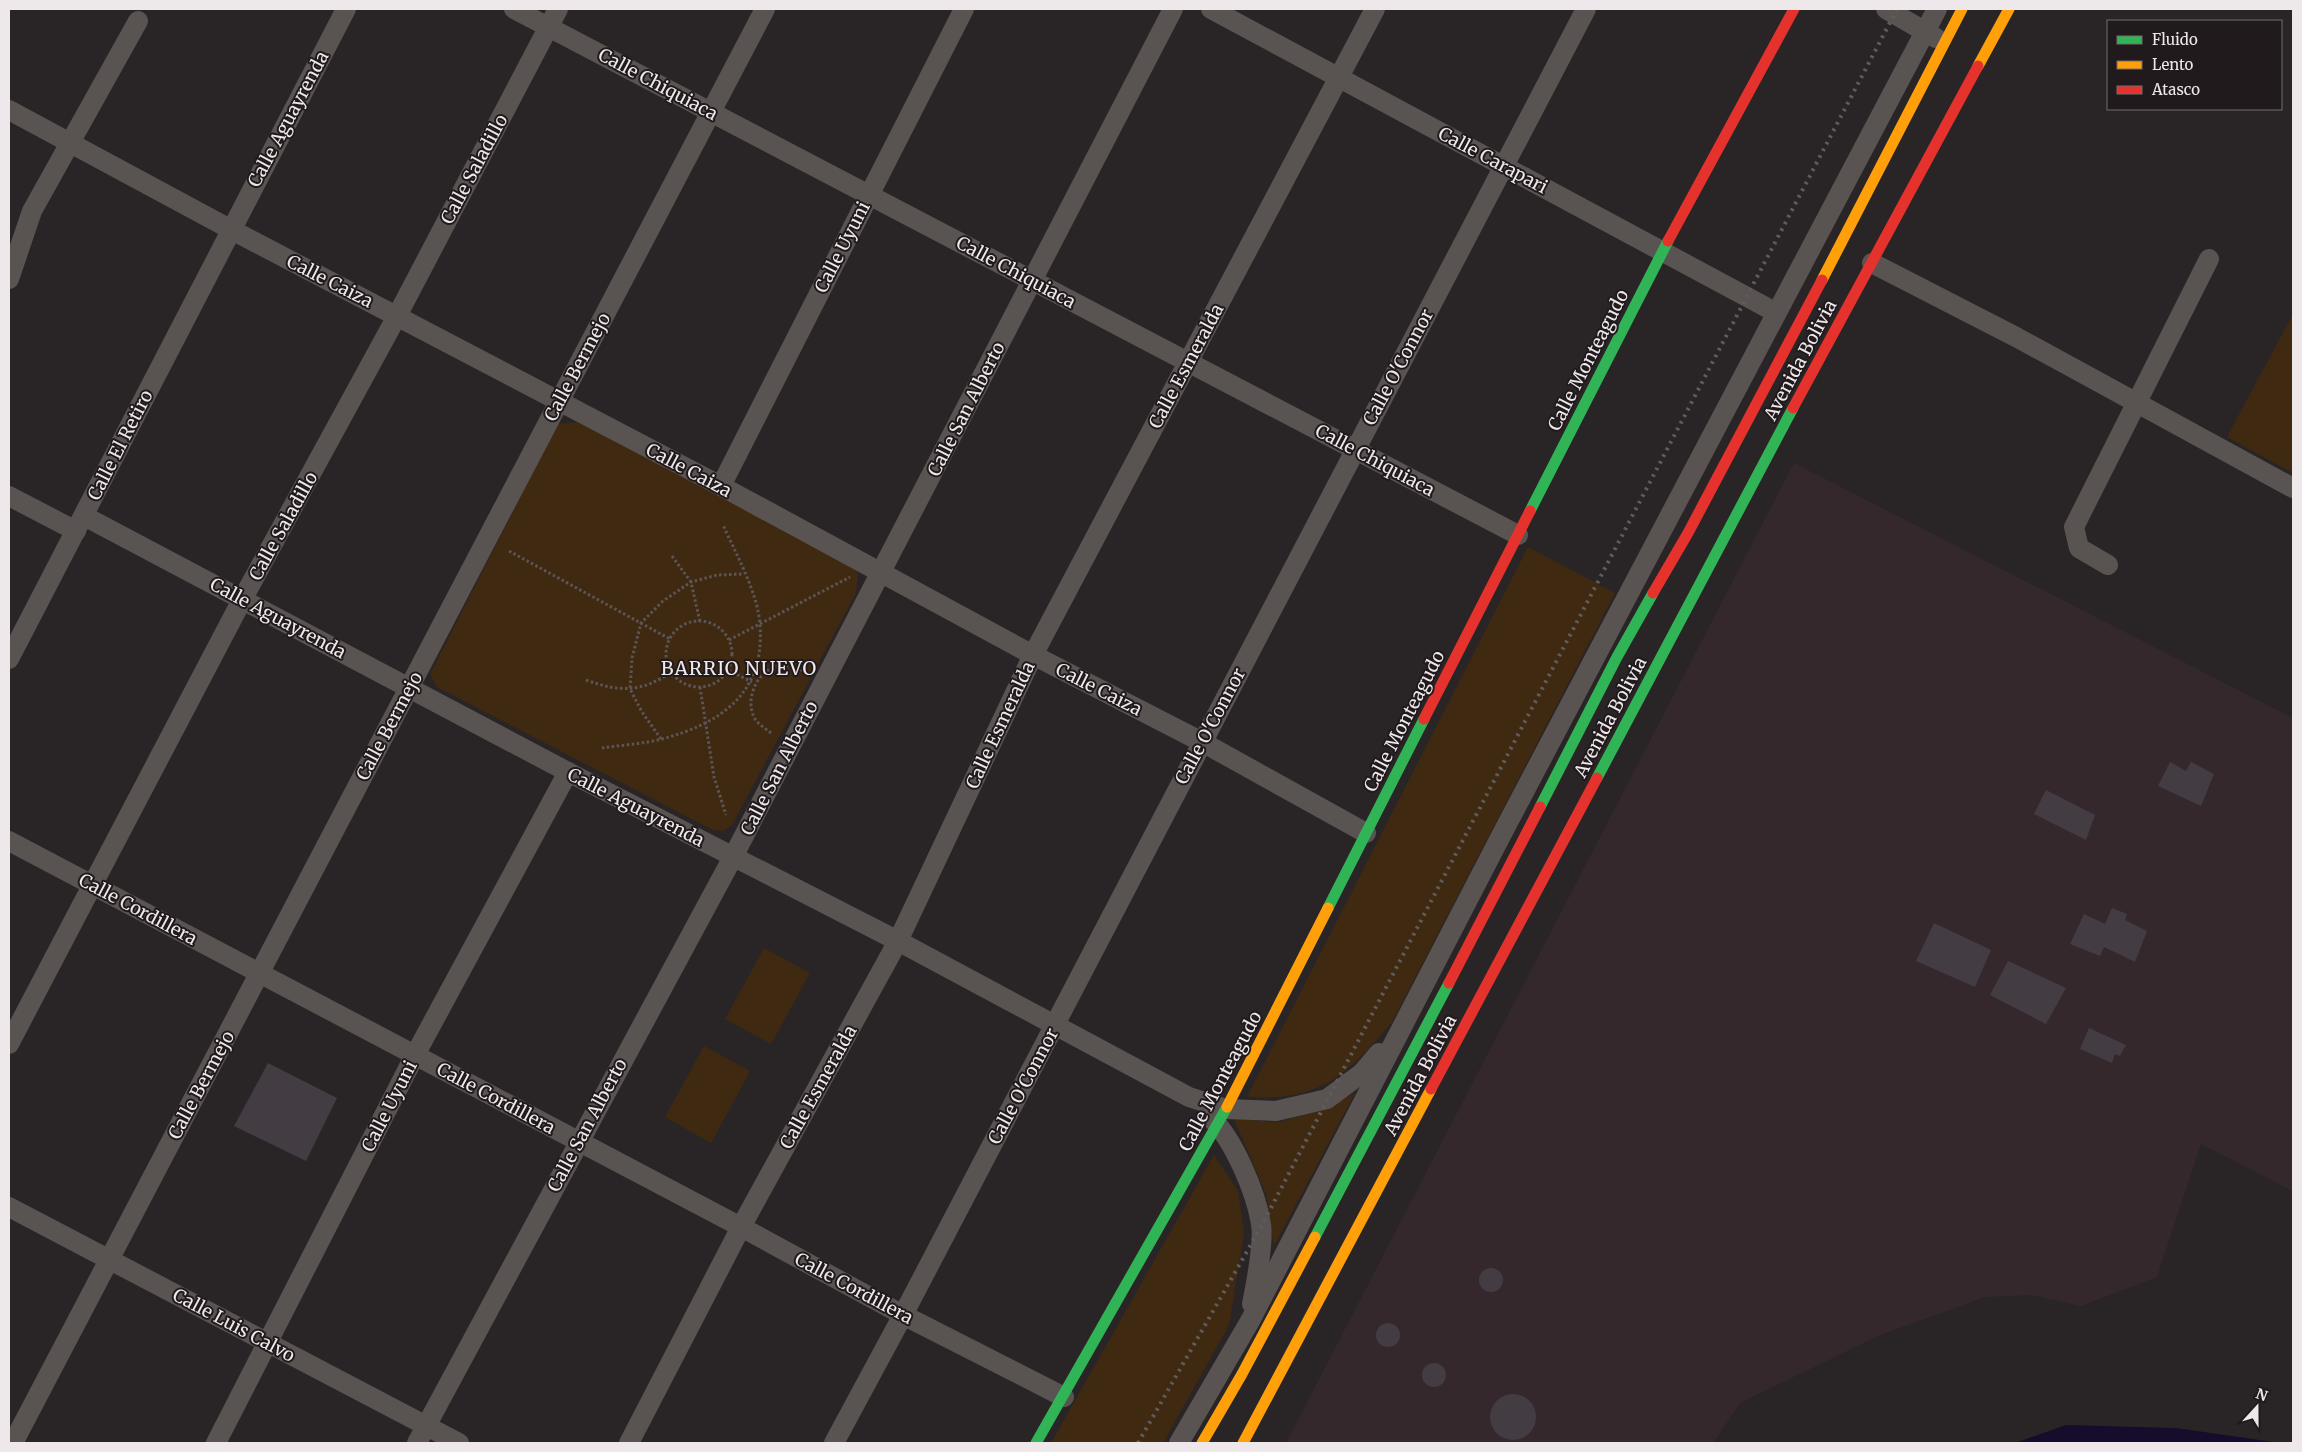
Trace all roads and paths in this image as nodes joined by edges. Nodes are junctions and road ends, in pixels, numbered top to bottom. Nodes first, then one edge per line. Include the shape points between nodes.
1 (346, 9) edge
2 (514, 9) edge
3 (558, 9) edge
4 (765, 9) edge
5 (964, 9) edge
6 (1173, 9) edge
7 (1211, 9) edge
8 (1374, 9) edge
9 (1586, 9) edge
10 (1794, 9) edge
11 (1886, 9) edge
12 (1937, 9) edge
13 (1962, 9) edge
14 (2010, 9) edge
15 (138, 21) dead end
16 (549, 27) junction
17 (1925, 32) junction
18 (1945, 43) junction
19 (1338, 77) junction
20 (9, 110) edge
21 (711, 112) junction
22 (70, 142) junction
23 (1504, 166) junction
24 (869, 195) junction
25 (230, 229) junction
26 (1663, 251) junction
27 (2208, 259) dead end
28 (1872, 263) junction
29 (9, 279) edge
30 (1032, 280) junction
31 (1776, 312) junction
32 (397, 316) junction
33 (1188, 362) junction
34 (559, 402) junction
35 (2137, 403) junction
36 (1355, 449) junction
37 (721, 486) junction
38 (2293, 488) edge
39 (9, 496) edge
40 (80, 523) junction
41 (723, 526) dead end
42 (1518, 535) junction
43 (509, 552) dead end
44 (672, 556) dead end
45 (2108, 565) dead end
46 (881, 572) junction
47 (858, 573) dead end
48 (744, 574) junction
49 (691, 582) junction
50 (242, 600) junction
51 (700, 622) junction
52 (641, 623) junction
53 (760, 624) junction
54 (670, 639) junction
55 (729, 640) junction
56 (1033, 655) junction
57 (9, 659) edge
58 (728, 670) junction
59 (804, 671) dead end
60 (671, 672) junction
61 (586, 680) dead end
62 (754, 683) junction
63 (409, 686) junction
64 (700, 687) junction
65 (630, 689) junction
66 (705, 724) junction
67 (771, 733) dead end
68 (661, 739) junction
69 (1202, 742) junction
70 (602, 748) dead end
71 (568, 772) junction
72 (726, 815) dead end
73 (1366, 833) junction
74 (9, 841) edge
75 (733, 857) junction
76 (92, 885) junction
77 (898, 941) junction
78 (259, 973) junction
79 (1056, 1024) junction
80 (1403, 1025) junction
81 (9, 1044) edge
82 (415, 1055) junction
83 (1222, 1117) junction
84 (578, 1141) junction
85 (9, 1207) edge
86 (741, 1227) junction
87 (109, 1260) junction
88 (903, 1315) junction
89 (1250, 1321) junction
90 (268, 1343) junction
91 (1242, 1374) junction
92 (1064, 1398) junction
93 (421, 1434) edge
94 (13, 1443) edge
95 (216, 1443) edge
96 (459, 1443) edge
97 (628, 1443) edge
98 (834, 1443) edge
99 (1036, 1443) edge
100 (1179, 1443) edge
101 (1202, 1443) edge
102 (1243, 1443) edge

1 - 25 street, Calle Aguayrenda
2 - 16 street, Calle Chiquiaca
3 - 16 street, Calle Saladillo
4 - 21 street, Calle Bermejo
5 - 24 street, Calle Uyuni
6 - 30 street, Calle San Alberto
7 - 19 street, Calle Carapari
8 - 19 street, Calle Esmeralda
9 - 23 street, Calle O'Connor
10 - 26 main road, Calle Monteagudo
11 - 17 street
12 - 17 street
13 - 18 main road, Avenida Bolivia
14 - 28 main road, Avenida Bolivia
15 - 22 street
16 - 21 street, Calle Chiquiaca
16 - 32 street, Calle Saladillo
17 - 18 street
17 - 31 street
18 - 91 main road, Avenida Bolivia via 1702,507 1616,657 1456,970
19 - 23 street, Calle Carapari
19 - 33 street, Calle Esmeralda
20 - 22 street, Calle Caiza
21 - 24 street, Calle Chiquiaca
21 - 34 street, Calle Bermejo
22 - 25 street, Calle Caiza
22 - 29 street via 32,211
23 - 26 street, Calle Carapari
23 - 36 street, Calle O'Connor
24 - 30 street, Calle Chiquiaca
24 - 37 street, Calle Uyuni
25 - 32 street, Calle Caiza
25 - 40 street, Calle El Retiro
26 - 31 street, Calle Carapari
26 - 42 main road, Calle Monteagudo
27 - 35 street
28 - 35 street
28 - 102 main road, Avenida Bolivia
30 - 33 street, Calle Chiquiaca
30 - 46 street, Calle San Alberto
31 - 80 street
32 - 34 street, Calle Caiza
32 - 50 street, Calle Saladillo
33 - 36 street, Calle Chiquiaca
33 - 56 street, Calle Esmeralda
34 - 37 street, Calle Caiza
34 - 63 street, Calle Bermejo
35 - 38 street
35 - 45 street via 2074,527 2078,548
36 - 42 street, Calle Chiquiaca
36 - 69 street, Calle O'Connor
37 - 46 street, Calle Caiza
39 - 40 street, Calle Aguayrenda
40 - 50 street, Calle Aguayrenda
40 - 57 street, Calle El Retiro
41 - 48 path
42 - 73 main road, Calle Monteagudo
43 - 52 path
44 - 49 path
46 - 56 street, Calle Caiza
46 - 75 street, Calle San Alberto
47 - 53 path
48 - 49 path via 717,575
48 - 53 path
49 - 51 path
49 - 52 path via 663,601
50 - 63 street, Calle Aguayrenda
50 - 76 street, Calle Saladillo
51 - 54 path via 682,626
51 - 55 path via 717,627
52 - 54 path
52 - 65 path via 632,658
53 - 55 path
53 - 62 path via 760,652
54 - 60 path via 667,661
55 - 58 path via 732,655
56 - 69 street, Calle Caiza
56 - 77 street, Calle Esmeralda
58 - 62 path
58 - 64 path via 716,682
59 - 62 path via 777,666
60 - 64 path via 679,680
60 - 65 path via 658,681
61 - 65 path via 610,688
62 - 66 path via 734,705
62 - 67 path via 753,716
63 - 71 street, Calle Aguayrenda
63 - 78 street, Calle Bermejo
64 - 66 path
65 - 68 path
66 - 68 path
66 - 72 path via 714,777
68 - 70 path
69 - 73 street, Calle Caiza
69 - 79 street, Calle O'Connor
71 - 75 street, Calle Aguayrenda
71 - 82 street, Calle Uyuni
73 - 83 main road, Calle Monteagudo
74 - 76 street, Calle Cordillera
75 - 77 street, Calle Aguayrenda
75 - 84 street, Calle San Alberto
76 - 78 street, Calle Cordillera
76 - 81 street, Calle Saladillo
77 - 79 street, Calle Aguayrenda
77 - 86 street, Calle Esmeralda
78 - 82 street, Calle Cordillera
78 - 87 street, Calle Bermejo
79 - 83 street, Calle Aguayrenda
79 - 88 street, Calle O'Connor
80 - 83 street, Calle Aguayrenda via 1362,1073 1327,1099 1276,1111
80 - 89 street
82 - 84 street, Calle Cordillera
82 - 90 street, Calle Uyuni
83 - 89 street via 1248,1178 1262,1225
83 - 92 main road, Calle Monteagudo
84 - 86 street, Calle Cordillera
84 - 93 street, Calle San Alberto
85 - 87 street, Calle Luis Calvo
86 - 88 street, Calle Cordillera
86 - 97 street, Calle Esmeralda
87 - 90 street, Calle Luis Calvo
87 - 94 street, Calle Bermejo
88 - 92 street, Calle Cordillera
88 - 98 street, Calle O'Connor
89 - 91 street
89 - 100 street
90 - 93 street, Calle Luis Calvo
90 - 95 street, Calle Uyuni
91 - 101 main road, Avenida Bolivia
92 - 99 main road, Calle Monteagudo
93 - 96 street, Calle Luis Calvo

